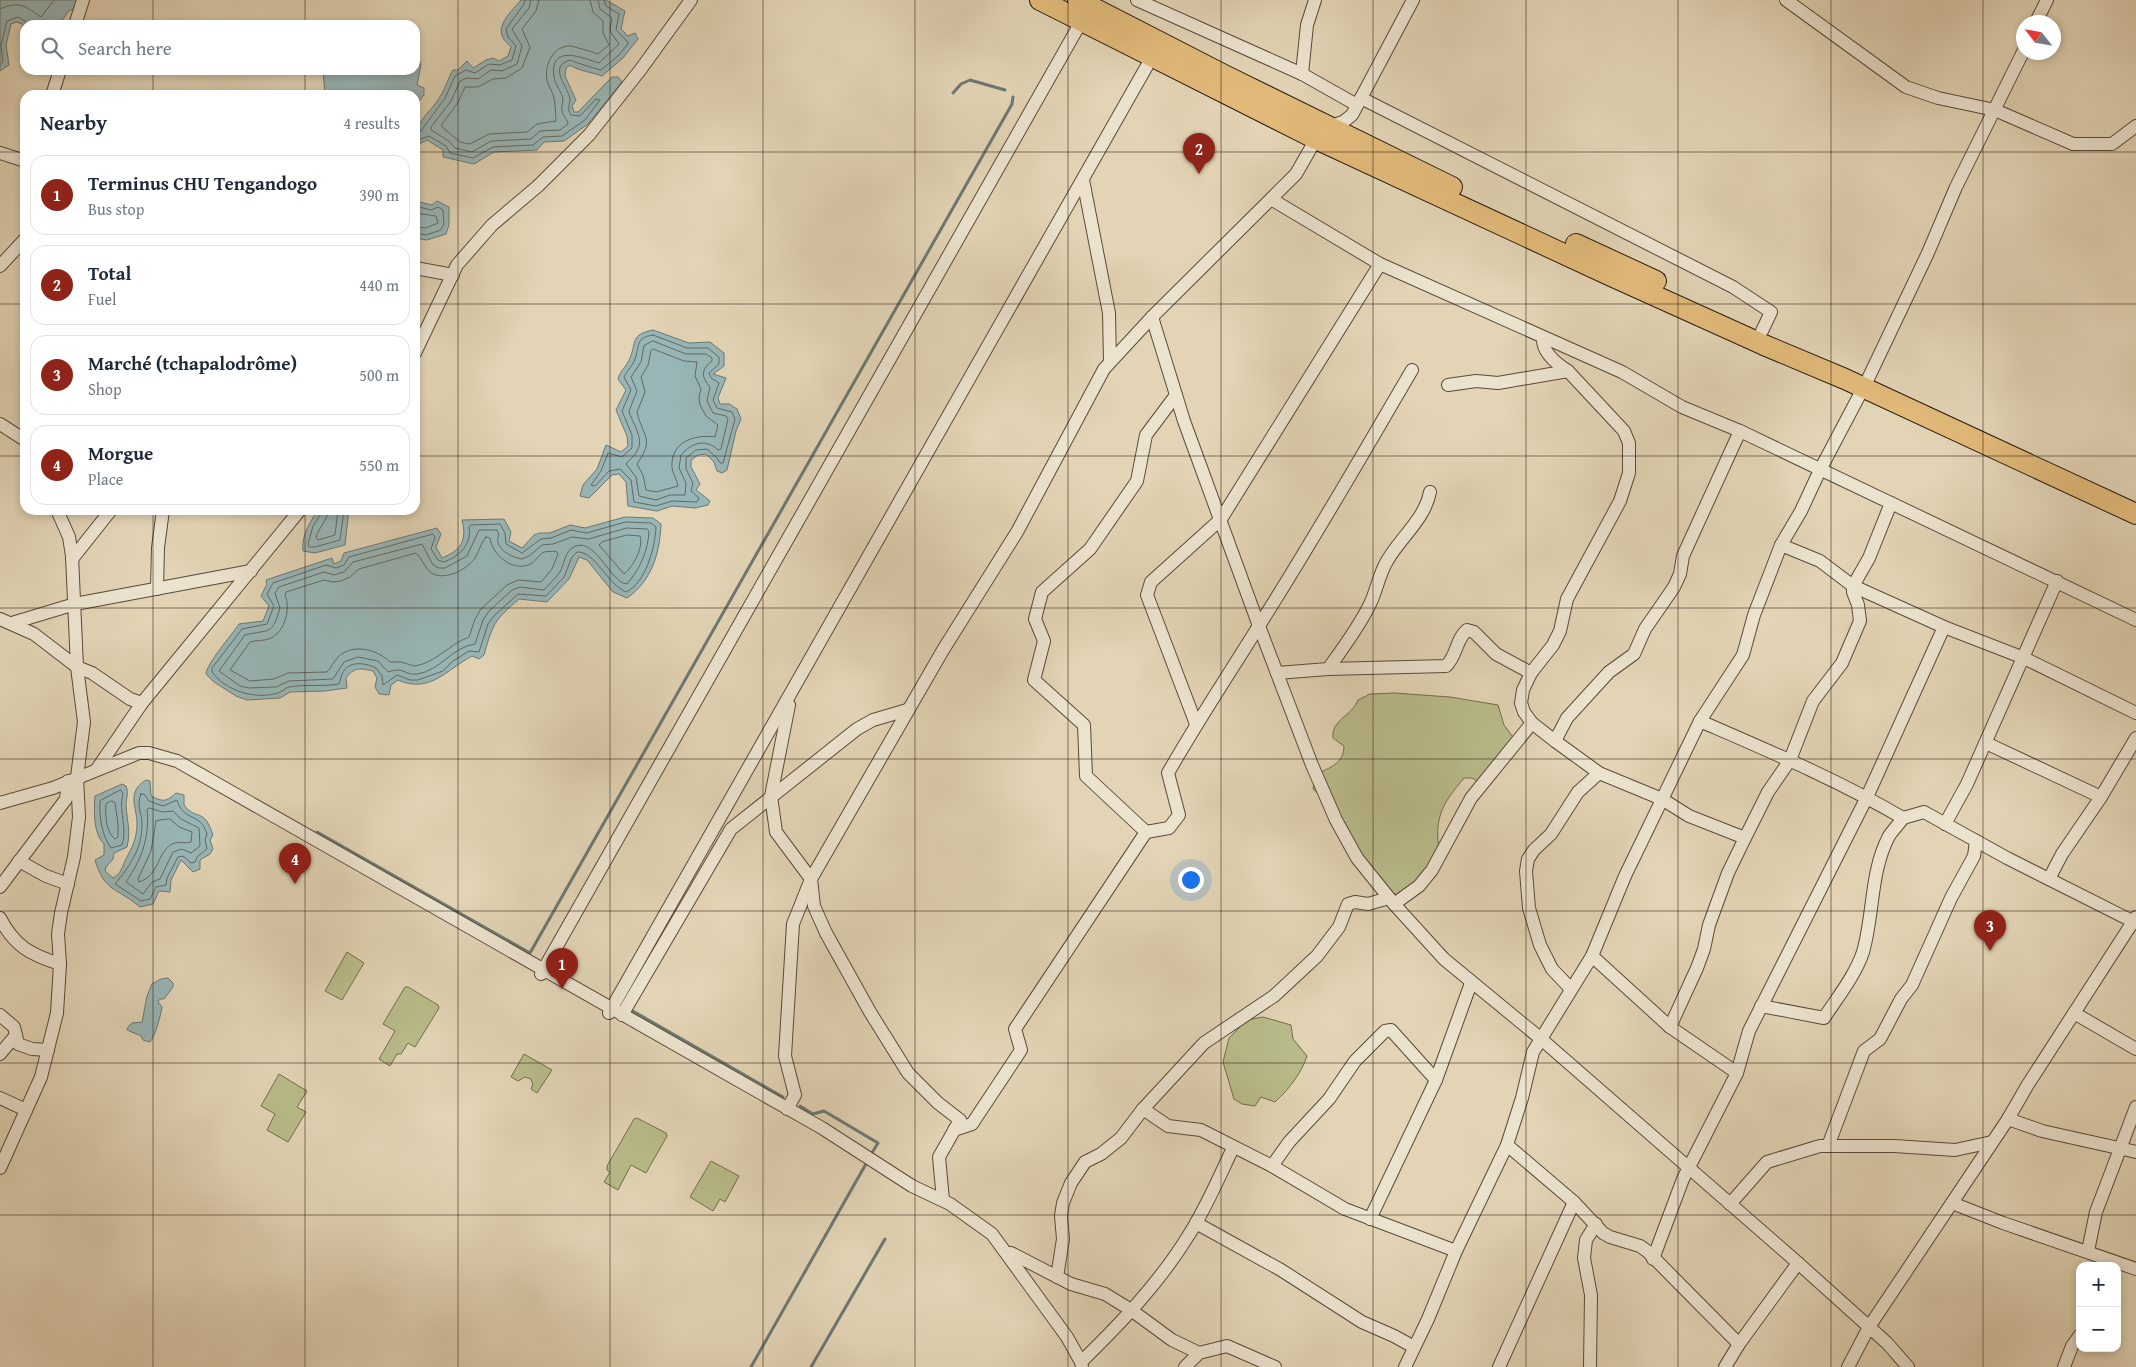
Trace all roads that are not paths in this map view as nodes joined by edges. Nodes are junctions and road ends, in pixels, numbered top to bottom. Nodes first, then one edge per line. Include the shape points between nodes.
1 (83, 0) edge
2 (691, 0) edge
3 (1040, 0) edge
4 (1138, 0) edge
5 (1315, 0) edge
6 (1413, 0) edge
7 (1786, 0) edge
8 (2048, 0) edge
9 (1083, 9) edge
10 (2040, 15) edge
11 (77, 20) edge
12 (1156, 50) junction
13 (2019, 60) edge
14 (1302, 74) junction
15 (58, 75) edge
16 (54, 90) edge
17 (1359, 101) junction
18 (1995, 110) junction
19 (2136, 126) edge
20 (1324, 132) junction
21 (0, 153) edge
22 (20, 159) edge
23 (1083, 180) junction
24 (1270, 199) junction
25 (20, 244) edge
26 (1380, 264) junction
27 (0, 266) edge
28 (420, 269) edge
29 (452, 275) junction
30 (1152, 317) junction
31 (1762, 331) junction
32 (1543, 338) junction
33 (420, 342) edge
34 (1110, 362) junction
35 (1412, 370) dead end
36 (1568, 371) junction
37 (1866, 384) junction
38 (1448, 385) dead end
39 (1176, 395) junction
40 (0, 424) edge
41 (1740, 431) junction
42 (20, 437) edge
43 (1820, 470) junction
44 (1430, 492) dead end
45 (1891, 503) junction
46 (2136, 506) edge
47 (2136, 514) edge
48 (60, 515) edge
49 (107, 515) edge
50 (162, 515) edge
51 (296, 515) edge
52 (1221, 519) junction
53 (1781, 545) junction
54 (72, 560) junction
55 (251, 571) junction
56 (2058, 582) junction
57 (1853, 586) junction
58 (157, 589) junction
59 (74, 604) junction
60 (0, 619) edge
61 (2136, 620) edge
62 (12, 624) junction
63 (1259, 626) junction
64 (1944, 627) junction
65 (2024, 658) junction
66 (77, 667) junction
67 (1328, 669) junction
68 (1277, 673) junction
69 (1531, 673) junction
70 (790, 695) junction
71 (142, 703) junction
72 (907, 710) junction
73 (2136, 713) edge
74 (1700, 722) junction
75 (1532, 723) junction
76 (1196, 724) junction
77 (2136, 738) edge
78 (1555, 741) junction
79 (1986, 743) junction
80 (1790, 760) junction
81 (98, 769) junction
82 (1598, 774) junction
83 (73, 779) junction
84 (771, 796) junction
85 (1867, 797) junction
86 (2101, 797) junction
87 (1662, 799) junction
88 (0, 803) edge
89 (1903, 818) junction
90 (1945, 824) junction
91 (1146, 832) junction
92 (1745, 838) junction
93 (1976, 842) junction
94 (19, 862) junction
95 (811, 879) junction
96 (2049, 880) junction
97 (68, 884) junction
98 (0, 887) edge
99 (1392, 901) junction
100 (0, 918) edge
101 (2135, 921) edge
102 (1592, 956) junction
103 (60, 964) junction
104 (542, 972) junction
105 (1472, 984) junction
106 (1572, 989) junction
107 (1761, 1006) junction
108 (614, 1012) junction
109 (2074, 1013) junction
110 (0, 1015) edge
111 (1670, 1027) junction
112 (16, 1035) junction
113 (1540, 1038) junction
114 (2136, 1049) edge
115 (48, 1050) junction
116 (0, 1054) edge
117 (1736, 1072) junction
118 (1436, 1080) junction
119 (0, 1098) edge
120 (2136, 1107) edge
121 (787, 1109) junction
122 (1143, 1109) junction
123 (26, 1110) junction
124 (2008, 1120) junction
125 (954, 1130) junction
126 (1992, 1142) junction
127 (1507, 1145) junction
128 (5, 1146) edge
129 (1828, 1146) junction
130 (1233, 1148) junction
131 (2121, 1148) junction
132 (2136, 1152) edge
133 (1272, 1166) junction
134 (0, 1168) edge
135 (1689, 1168) junction
136 (943, 1200) junction
137 (1574, 1202) junction
138 (1952, 1203) junction
139 (1730, 1204) junction
140 (1370, 1219) junction
141 (1196, 1223) junction
142 (1596, 1224) junction
143 (1456, 1251) junction
144 (2088, 1251) junction
145 (1007, 1254) junction
146 (1653, 1259) junction
147 (2106, 1262) edge
148 (1798, 1263) junction
149 (2121, 1266) edge
150 (2136, 1269) edge
151 (1057, 1277) junction
152 (1131, 1310) junction
153 (1869, 1327) junction
154 (2076, 1340) edge
155 (1739, 1344) junction
156 (1414, 1348) junction
157 (1199, 1353) junction
158 (1082, 1364) edge
159 (1185, 1367) edge
160 (1275, 1367) edge
161 (1405, 1367) edge
162 (1499, 1367) edge
163 (1590, 1367) edge
164 (1725, 1367) edge
165 (1848, 1367) edge
166 (1908, 1367) edge
167 (2064, 1367) edge

1 - 11 street
2 - 29 street via 589,136 492,225
3 - 9 main road
4 - 14 street
5 - 14 street via 1307,25
6 - 17 street
7 - 18 street via 1906,86 1938,98
8 - 10 street
9 - 12 main road
9 - 104 street
12 - 20 main road
12 - 23 street
13 - 18 street
14 - 17 street
15 - 16 street
17 - 20 street via 1352,115
17 - 31 street via 1733,287 1771,312
18 - 19 street via 2073,144 2112,144
18 - 37 street
20 - 24 street via 1296,174
20 - 31 main road via 1456,188
20 - 37 main road via 1609,275
21 - 22 street
23 - 34 street via 1109,313
23 - 70 street
24 - 26 street
24 - 30 street
25 - 27 street
26 - 32 street
26 - 52 street
28 - 29 street
29 - 33 street
30 - 34 street
30 - 39 street
31 - 37 main road
32 - 36 street via 1542,344 1547,351
32 - 41 street via 1622,372 1682,407
34 - 72 street via 1017,532
35 - 63 street
36 - 38 street via 1498,383 1476,381
36 - 69 street via 1624,431 1629,443 1629,473 1620,501 1567,599 1560,631
37 - 43 street
37 - 46 main road
37 - 47 main road
39 - 52 street
39 - 91 street via 1146,435 1137,481 1090,549 1042,592 1035,619 1044,642 1034,680 1084,725 1086,776
40 - 42 street
41 - 43 street
41 - 78 street via 1701,513 1674,587 1645,629 1634,654 1609,672 1567,718
43 - 45 street
43 - 53 street
44 - 67 street via 1417,520 1386,561 1362,620
45 - 56 street
45 - 57 street via 1870,558
48 - 54 street via 69,537
49 - 54 street
50 - 58 street
51 - 55 street
52 - 63 street
52 - 76 street via 1151,582 1147,595
53 - 57 street via 1820,562
53 - 74 street via 1754,615 1743,655
54 - 59 street
55 - 58 street
55 - 71 street
56 - 61 street
56 - 65 street
57 - 64 street
57 - 80 street via 1860,621 1842,664 1813,701
58 - 59 street
59 - 62 street
59 - 66 street
60 - 62 street
62 - 66 street via 48,644
63 - 68 street
63 - 76 street
64 - 65 street
64 - 85 street
65 - 73 street
65 - 79 street
66 - 71 street
66 - 83 street via 84,722
67 - 68 street
67 - 69 street via 1446,666 1452,661 1462,634 1467,630 1474,632 1496,654
68 - 99 street via 1336,820 1356,858
69 - 75 street via 1521,702
70 - 84 street
70 - 108 street
71 - 81 street
72 - 84 street via 873,720 858,729
72 - 95 street
74 - 80 street
74 - 87 street
75 - 78 street
75 - 99 street via 1471,798 1432,870 1419,886
76 - 91 street via 1168,773 1179,815 1169,828
77 - 86 street
78 - 82 street
79 - 86 street
79 - 90 street
80 - 85 street
80 - 92 street via 1768,792
81 - 83 street
81 - 104 street via 139,753 177,761
82 - 87 street
82 - 106 street via 1578,792 1551,834 1534,850 1526,871 1529,908 1540,945 1552,969
83 - 88 street
83 - 94 street via 66,799
83 - 97 street via 79,818
84 - 95 street via 776,832
84 - 108 street via 731,829 723,840
85 - 89 street
85 - 107 street
86 - 96 street via 2062,854
87 - 92 street via 1689,816
87 - 102 street
89 - 90 street via 1924,812
89 - 107 street via 1889,836 1875,876 1862,953 1824,1018
90 - 93 street
91 - 125 street via 1014,1029 1021,1050 972,1124
92 - 111 street via 1728,873 1697,968
93 - 96 street
93 - 129 street via 1974,856 1951,898 1912,985 1901,998 1880,1039 1864,1051
94 - 97 street
94 - 98 street
95 - 121 street via 793,924 786,1056 795,1095
95 - 125 street via 814,906 870,1012 908,1073 960,1120
96 - 101 street
97 - 103 street via 58,934
99 - 105 street via 1444,959
99 - 122 street via 1348,904 1338,927 1317,956 1274,996 1204,1043
100 - 103 street via 7,932 25,950
101 - 109 street
102 - 106 street
102 - 111 street
103 - 115 street via 57,1013
104 - 108 street
105 - 113 street
105 - 118 street
106 - 113 street
107 - 117 street
108 - 121 street
109 - 114 street
109 - 124 street
110 - 112 street via 14,1027
111 - 117 street
112 - 115 street via 16,1041 22,1047
112 - 116 street
113 - 127 street via 1533,1052
113 - 135 street
115 - 123 street via 41,1078
117 - 135 street
118 - 133 street via 1391,1030 1385,1031 1355,1061 1329,1099 1289,1142
118 - 140 street
119 - 123 street
120 - 131 street
121 - 136 street via 912,1186
122 - 130 street via 1168,1126 1201,1130
122 - 151 street via 1121,1138 1101,1154 1084,1162 1071,1183 1061,1216 1063,1239
123 - 128 street
124 - 126 street
124 - 131 street via 2042,1132
125 - 136 street via 939,1156
126 - 129 street via 1956,1150
126 - 138 street
127 - 137 street
127 - 143 street
128 - 134 street
129 - 139 street via 1767,1162
130 - 133 street
130 - 141 street
131 - 132 street
131 - 144 street via 2096,1212
133 - 140 street via 1345,1209
135 - 139 street
135 - 146 street
136 - 145 street via 992,1234
137 - 142 street
137 - 162 street
138 - 144 street
138 - 153 street
139 - 148 street
140 - 143 street
141 - 152 street via 1173,1260
141 - 156 street via 1281,1270 1362,1322
142 - 146 street via 1610,1237 1640,1246
142 - 163 street via 1586,1240 1584,1258 1591,1295
143 - 156 street
144 - 147 street
145 - 151 street via 1011,1253
145 - 158 street via 1067,1337
146 - 155 street
148 - 153 street
148 - 155 street
149 - 150 street
151 - 152 street via 1080,1288 1105,1294
152 - 157 street via 1172,1340
152 - 158 street
153 - 165 street
153 - 166 street
154 - 167 street
155 - 164 street
156 - 161 street
157 - 159 street
157 - 160 street via 1227,1346

